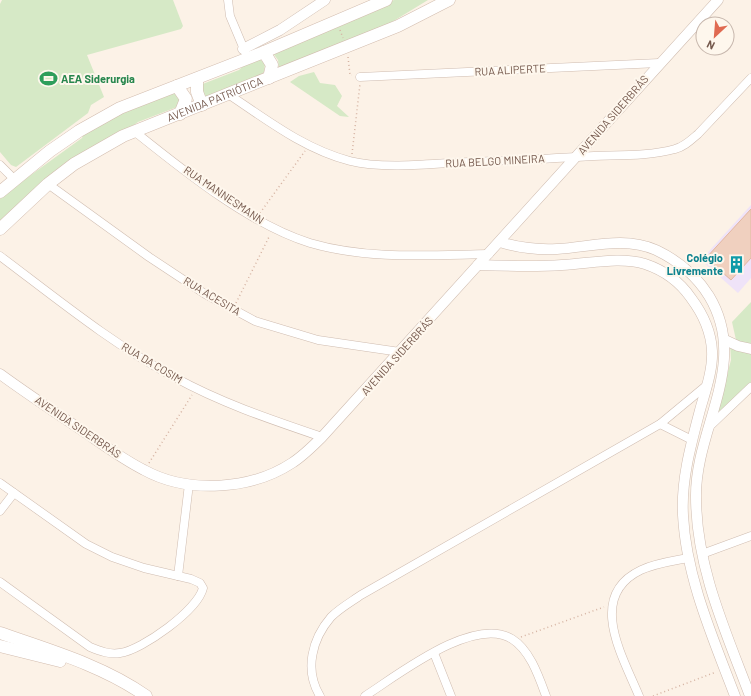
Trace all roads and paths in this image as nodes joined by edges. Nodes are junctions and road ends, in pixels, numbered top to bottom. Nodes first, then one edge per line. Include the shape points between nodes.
1 (228, 0) edge
2 (325, 0) edge
3 (386, 0) edge
4 (449, 0) edge
5 (718, 0) edge
6 (336, 21) junction
7 (347, 46) junction
8 (264, 52) junction
9 (245, 53) junction
10 (659, 63) junction
11 (360, 77) junction
12 (269, 78) junction
13 (751, 78) edge
14 (197, 80) junction
15 (176, 86) junction
16 (228, 94) junction
17 (202, 105) junction
18 (180, 114) junction
19 (134, 131) junction
20 (308, 146) junction
21 (576, 157) junction
22 (352, 162) junction
23 (0, 165) edge
24 (14, 179) junction
25 (48, 184) junction
26 (0, 192) edge
27 (256, 218) junction
28 (273, 228) junction
29 (0, 229) edge
30 (500, 242) junction
31 (489, 254) junction
32 (0, 256) edge
33 (478, 265) junction
34 (233, 310) junction
35 (722, 327) junction
36 (708, 329) junction
37 (725, 340) junction
38 (751, 349) edge
39 (400, 352) junction
40 (0, 374) edge
41 (706, 385) junction
42 (751, 387) edge
43 (196, 388) junction
44 (660, 424) junction
45 (709, 427) junction
46 (322, 437) junction
47 (692, 440) junction
48 (145, 471) junction
49 (685, 480) junction
50 (697, 482) junction
51 (0, 483) edge
52 (189, 484) junction
53 (14, 493) junction
54 (683, 497) junction
55 (696, 497) junction
56 (0, 512) edge
57 (751, 536) edge
58 (702, 554) junction
59 (688, 558) junction
60 (178, 576) junction
61 (0, 582) edge
62 (714, 599) junction
63 (701, 603) junction
64 (612, 605) junction
65 (0, 633) edge
66 (513, 639) junction
67 (0, 646) edge
68 (434, 653) junction
69 (87, 665) junction
70 (725, 668) junction
71 (146, 696) edge
72 (320, 696) edge
73 (365, 696) edge
74 (451, 696) edge
75 (546, 696) edge
76 (639, 696) edge
77 (653, 696) edge
78 (735, 696) edge
79 (750, 696) edge

1 - 9 street via 230,16
2 - 9 street
3 - 6 main road
4 - 7 main road, AVENIDA PATRIÓTICA via 398,26
5 - 10 street, AVENIDA SIDERBRÁS
6 - 7 path
6 - 8 main road
7 - 11 path via 350,75
7 - 12 main road, AVENIDA PATRIÓTICA
8 - 9 main road
8 - 12 main road via 272,65
9 - 14 main road
10 - 11 street, RUA ALIPERTE
10 - 21 street, AVENIDA SIDERBRÁS
11 - 22 path
12 - 16 main road, AVENIDA PATRIÓTICA
13 - 21 street, RUA BELGO MINEIRA via 702,130 682,146 669,151
14 - 15 main road
14 - 17 main road via 197,92
15 - 18 main road via 186,99
15 - 24 main road via 120,108 85,127 50,150
16 - 17 main road, AVENIDA PATRIÓTICA
16 - 20 street, RUA BELGO MINEIRA
17 - 18 main road, AVENIDA PATRIÓTICA
18 - 19 main road, AVENIDA PATRIÓTICA
19 - 25 main road, AVENIDA PATRIÓTICA via 74,164
19 - 27 street, RUA MANNESMANN via 214,191
20 - 22 street, RUA BELGO MINEIRA
20 - 27 path
21 - 22 street, RUA BELGO MINEIRA via 426,164
21 - 30 street, AVENIDA SIDERBRÁS
23 - 24 street
24 - 26 main road
25 - 29 main road, AVENIDA PATRIÓTICA
25 - 34 street, RUA ACESITA via 149,257
27 - 28 street, RUA MANNESMANN
28 - 31 street, RUA MANNESMANN via 310,243 357,252 389,255
28 - 34 path
30 - 31 street, AVENIDA SIDERBRÁS
30 - 35 street via 535,250 619,243 655,250 674,259 700,282 716,310
31 - 33 street, AVENIDA SIDERBRÁS
32 - 43 street, RUA DA COSIM via 94,326 156,367
33 - 36 street via 531,266 626,261 644,264 672,278 688,294 699,309
33 - 39 street, AVENIDA SIDERBRÁS
34 - 39 street, RUA ACESITA via 273,328 311,339
35 - 36 street
35 - 37 street
36 - 41 street via 712,358
37 - 38 street
37 - 45 street via 722,378
39 - 46 street, AVENIDA SIDERBRÁS
40 - 48 street, AVENIDA SIDERBRÁS
41 - 44 street
41 - 47 street
42 - 45 street
43 - 46 street, RUA DA COSIM via 258,415
43 - 48 path
44 - 47 street
44 - 72 street via 343,607 324,626 314,646 311,674
45 - 50 street
46 - 52 street, AVENIDA SIDERBRÁS via 293,463 250,482 231,485
47 - 49 street
48 - 52 street, AVENIDA SIDERBRÁS
49 - 50 street
49 - 54 street
50 - 55 street
51 - 53 street
52 - 60 street
53 - 56 street
53 - 60 street via 86,544 112,558
54 - 55 street
54 - 59 street
55 - 58 street
57 - 58 street
58 - 62 street
59 - 63 street
59 - 64 street via 650,566 633,574 621,585
60 - 61 street via 202,585 196,601 153,639 130,651 116,654 90,647
62 - 63 street
62 - 79 street
63 - 70 street
64 - 66 path
64 - 76 street via 611,616 617,641
65 - 69 main road
66 - 68 street via 497,633 482,633 465,637
66 - 75 street via 528,657
67 - 69 main road via 36,656
68 - 73 street
68 - 74 street
69 - 71 main road
70 - 77 path
70 - 78 street

